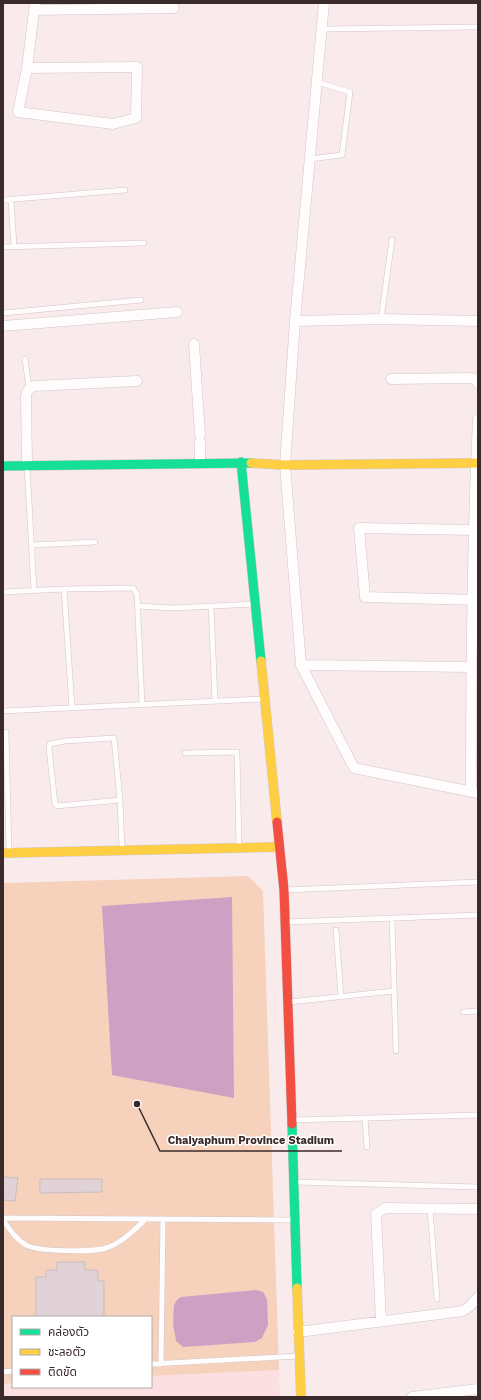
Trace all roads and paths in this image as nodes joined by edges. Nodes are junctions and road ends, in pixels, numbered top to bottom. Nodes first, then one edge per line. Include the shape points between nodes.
1 (324, 3) edge
2 (34, 6) edge
3 (174, 8) dead end
4 (478, 27) edge
5 (322, 29) junction
6 (27, 68) junction
7 (317, 82) junction
8 (310, 159) junction
9 (126, 190) dead end
10 (11, 199) junction
11 (3, 200) edge
12 (392, 240) dead end
13 (144, 243) dead end
14 (3, 247) edge
15 (14, 247) junction
16 (141, 300) dead end
17 (177, 312) dead end
18 (3, 313) edge
19 (381, 319) junction
20 (295, 321) junction
21 (478, 321) edge
22 (3, 326) edge
23 (194, 344) dead end
24 (25, 359) dead end
25 (391, 379) dead end
26 (137, 381) dead end
27 (478, 383) edge
28 (29, 388) junction
29 (478, 418) edge
30 (241, 462) junction
31 (200, 463) junction
32 (477, 463) edge
33 (285, 465) junction
34 (3, 466) edge
35 (27, 466) junction
36 (473, 530) junction
37 (95, 542) dead end
38 (32, 545) junction
39 (64, 589) junction
40 (34, 591) junction
41 (3, 592) edge
42 (475, 601) edge
43 (255, 604) junction
44 (137, 606) junction
45 (211, 606) junction
46 (301, 665) junction
47 (475, 667) edge
48 (265, 699) junction
49 (215, 701) junction
50 (142, 704) junction
51 (72, 708) junction
52 (3, 711) edge
53 (6, 732) dead end
54 (185, 753) dead end
55 (5, 782) edge
56 (475, 792) edge
57 (120, 800) junction
58 (6, 818) edge
59 (239, 847) junction
60 (279, 847) junction
61 (122, 850) junction
62 (6, 853) edge
63 (478, 882) edge
64 (284, 890) junction
65 (478, 915) edge
66 (392, 918) junction
67 (285, 922) junction
68 (336, 930) dead end
69 (394, 991) junction
70 (341, 996) junction
71 (288, 1002) junction
72 (478, 1011) edge
73 (463, 1012) dead end
74 (396, 1051) dead end
75 (478, 1115) edge
76 (365, 1118) junction
77 (291, 1120) junction
78 (367, 1147) dead end
79 (293, 1182) junction
80 (478, 1187) edge
81 (430, 1209) junction
82 (478, 1210) edge
83 (3, 1219) edge
84 (146, 1219) junction
85 (163, 1220) junction
86 (295, 1220) junction
87 (478, 1297) edge
88 (437, 1299) dead end
89 (381, 1321) junction
90 (298, 1332) junction
91 (299, 1356) junction
92 (152, 1364) edge
93 (161, 1364) junction
94 (478, 1389) edge
95 (301, 1397) edge
96 (412, 1397) edge

1 - 5 street
2 - 3 street
2 - 6 street
4 - 5 lane
5 - 7 street
6 - 6 street via 137,66 136,118 113,124 18,112
7 - 8 street
7 - 8 lane via 350,92 342,155
8 - 20 street
9 - 10 lane
10 - 11 lane
10 - 15 lane
12 - 19 lane
13 - 15 lane
14 - 15 lane
16 - 18 lane
17 - 22 street
19 - 20 street
19 - 21 street
20 - 33 street
23 - 31 street
24 - 28 lane
25 - 27 street via 472,378
26 - 28 street
28 - 35 street via 26,396
29 - 32 street
30 - 31 street
30 - 33 street
30 - 43 street
31 - 35 street
32 - 33 street
32 - 36 street
33 - 46 street
34 - 35 street
35 - 38 lane
36 - 42 street
36 - 42 street via 360,528 365,597
37 - 38 lane
38 - 40 lane
39 - 40 lane
39 - 44 lane via 133,588 137,594
39 - 51 lane
40 - 41 lane
42 - 47 street
43 - 45 lane
43 - 48 street
44 - 45 lane
44 - 50 lane
45 - 49 lane
46 - 47 street
46 - 56 street via 354,768
47 - 56 street
48 - 49 lane
48 - 60 street
49 - 50 lane
50 - 51 lane
51 - 52 lane
53 - 55 lane
54 - 59 lane via 237,752
55 - 58 lane
57 - 57 lane via 57,806 54,804 50,744 114,738
57 - 61 lane
58 - 62 lane
59 - 60 street
59 - 61 street
60 - 64 street
61 - 62 street
63 - 64 lane
64 - 67 street
65 - 66 lane
66 - 67 lane
66 - 69 lane
67 - 71 street
68 - 70 lane
69 - 70 lane
69 - 74 lane
70 - 71 lane
71 - 77 street
72 - 73 lane
75 - 76 lane
76 - 77 lane
76 - 78 lane
77 - 79 street
79 - 80 lane
79 - 86 street
81 - 82 street
81 - 88 lane
81 - 89 street via 385,1208 376,1214
83 - 84 lane
83 - 84 lane via 13,1234 27,1246 39,1250 95,1250 119,1242
84 - 85 lane
85 - 86 lane
85 - 93 lane
86 - 90 street
87 - 89 street via 463,1311
89 - 90 street
90 - 91 street
91 - 93 lane
91 - 95 street
92 - 93 lane
94 - 96 street

